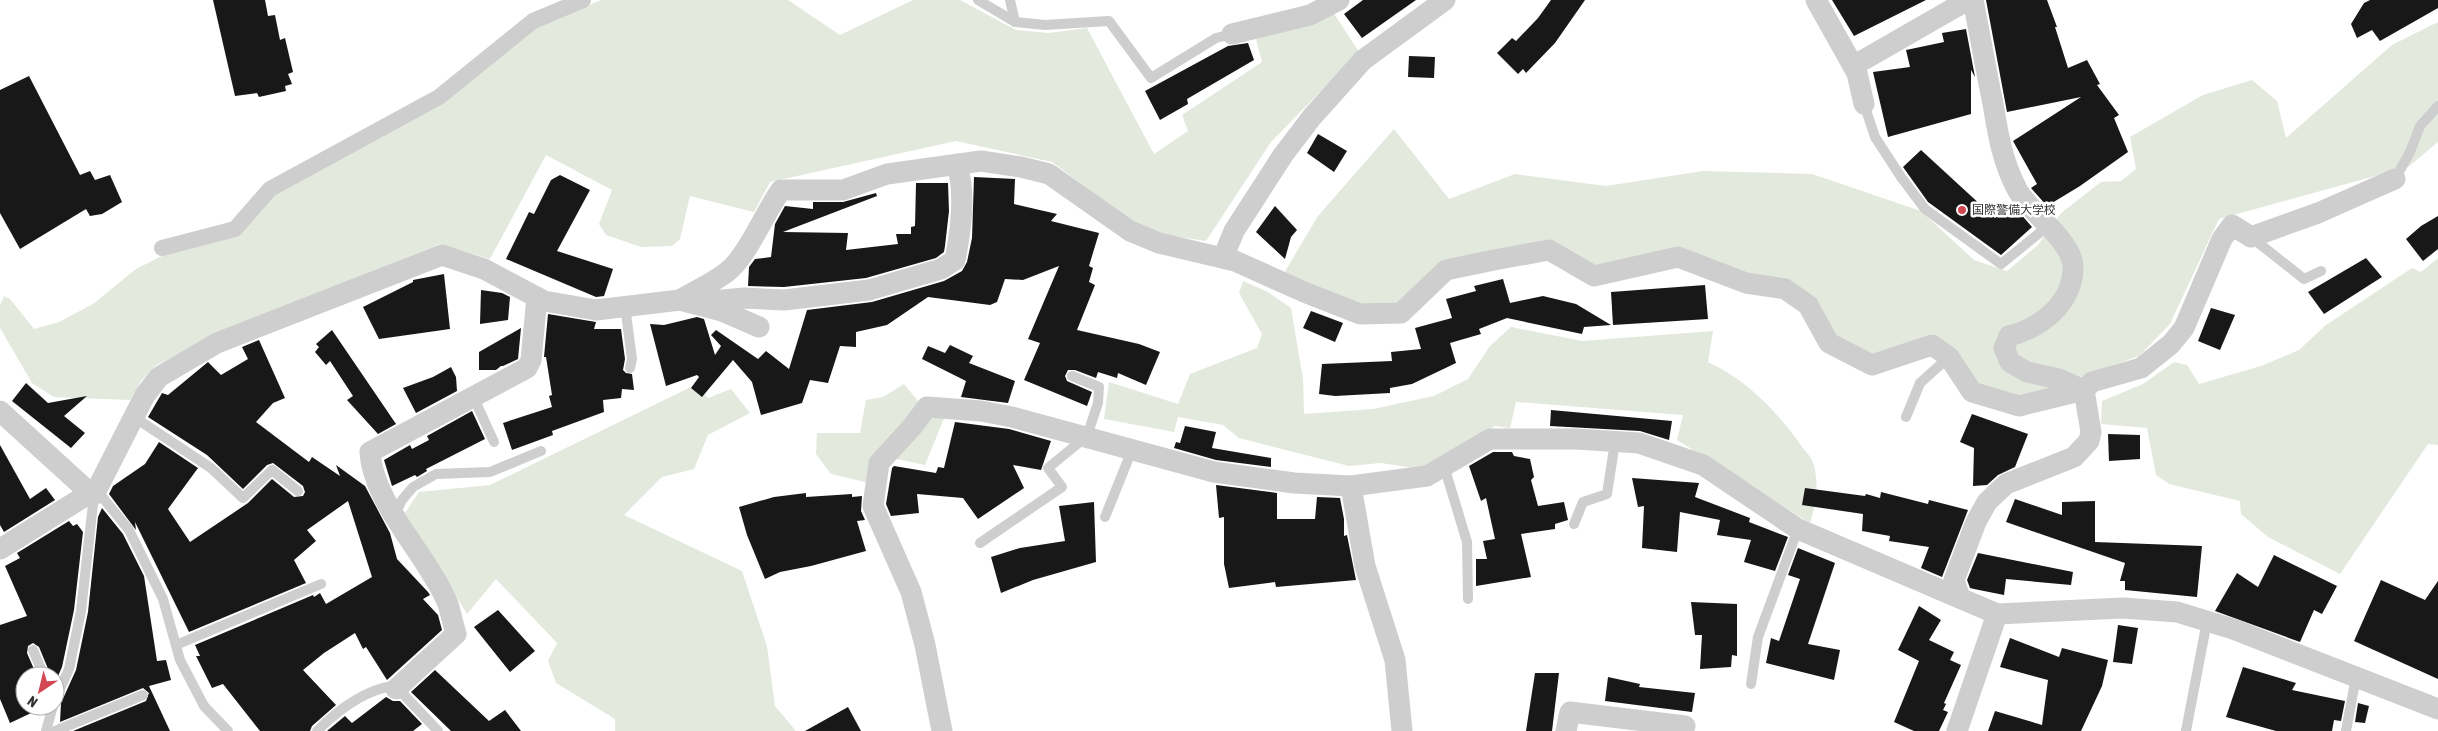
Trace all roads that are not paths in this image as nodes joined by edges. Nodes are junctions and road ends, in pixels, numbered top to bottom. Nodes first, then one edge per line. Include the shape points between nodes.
1 (583, 0) edge
2 (978, 0) edge
3 (1010, 0) edge
4 (1339, 0) edge
5 (1445, 0) edge
6 (1968, 0) edge
7 (1974, 0) edge
8 (1814, 3) edge
9 (1015, 22) junction
10 (1232, 34) joint
11 (1853, 66) junction
12 (1864, 104) joint
13 (2438, 106) edge
14 (958, 164) junction
15 (2395, 179) joint
16 (2048, 226) junction
17 (2251, 236) junction
18 (162, 248) dead end
19 (1223, 258) junction
20 (2320, 271) dead end
21 (537, 297) junction
22 (686, 301) junction
23 (625, 306) junction
24 (759, 327) dead end
25 (1949, 357) junction
26 (630, 368) dead end
27 (1072, 376) dead end
28 (2084, 390) junction
29 (473, 396) junction
30 (955, 399) dead end
31 (0, 411) edge
32 (981, 411) junction
33 (1906, 417) dead end
34 (134, 418) junction
35 (1087, 436) junction
36 (494, 442) dead end
37 (1615, 442) junction
38 (1132, 450) junction
39 (541, 451) dead end
40 (1444, 466) junction
41 (1351, 486) junction
42 (298, 491) dead end
43 (92, 494) junction
44 (395, 515) junction
45 (1105, 518) dead end
46 (1574, 524) dead end
47 (1798, 529) junction
48 (980, 543) dead end
49 (0, 548) edge
50 (321, 584) dead end
51 (1960, 598) junction
52 (1468, 599) dead end
53 (1997, 614) junction
54 (2207, 621) junction
55 (176, 645) junction
56 (33, 650) dead end
57 (40, 666) edge
58 (2356, 677) junction
59 (65, 679) edge
60 (1751, 684) dead end
61 (396, 689) junction
62 (143, 695) dead end
63 (2438, 709) edge
64 (50, 716) edge
65 (1685, 726) dead end
66 (46, 731) edge
67 (55, 731) edge
68 (228, 731) edge
69 (316, 731) edge
70 (438, 731) edge
71 (942, 731) edge
72 (1402, 731) edge
73 (1566, 731) edge
74 (1957, 731) edge
75 (2186, 731) edge
76 (2346, 731) edge

1 - 18 street via 533,21 435,100 270,189 235,230
2 - 9 lane
3 - 9 lane
4 - 10 street via 1310,15
5 - 19 street via 1362,60 1312,117 1234,231
6 - 11 street
7 - 16 street via 2003,157 2018,192
8 - 11 street
9 - 10 lane via 1045,25 1109,21 1151,78 1216,38
11 - 12 street
12 - 16 lane via 1876,137 1925,209 1982,252 2001,264
13 - 15 lane via 2420,126
14 - 19 street via 981,161 1049,174 1130,231 1159,243
14 - 22 street via 887,174 843,190 781,190 768,207 752,240 729,271
14 - 22 street via 962,217 958,246 955,260 942,269 869,290 824,296 784,300
15 - 17 street via 2318,213
16 - 28 street via 2070,252 2074,269 2070,289 2058,306 2038,324 2026,332 2009,336 2004,348 2010,362 2027,372 2059,379
17 - 20 lane via 2304,279
17 - 28 street via 2232,225 2222,239 2184,328 2170,344 2141,368 2092,382
19 - 25 street via 1360,314 1385,314 1401,313 1446,270 1494,260 1549,250 1594,276 1678,256 1746,284 1785,289 1808,305 1829,343 1872,366 1932,345
21 - 23 street via 596,310
21 - 29 street via 531,360 527,368
21 - 34 street via 484,269 442,255 217,343 159,377 145,395
22 - 23 street
22 - 24 street via 722,311
23 - 26 lane via 632,359
25 - 28 street via 1972,392 2019,406
25 - 33 lane via 1920,383
27 - 35 lane via 1099,386 1098,403
28 - 51 street via 2091,432 2089,441 2074,457 2006,484 1987,502 1954,580
29 - 36 lane
29 - 44 street via 370,452 371,470
30 - 32 street
31 - 43 street
32 - 35 street
32 - 71 street via 927,407 879,463 873,506 911,592
34 - 42 lane via 211,468 243,498 272,470
34 - 43 street
35 - 38 street
35 - 48 lane via 1048,468 1062,487
37 - 40 street via 1490,439
37 - 46 lane via 1607,494 1583,502
37 - 47 street via 1639,443 1703,465
38 - 41 street via 1214,472 1294,483
38 - 45 lane
39 - 44 lane via 490,472 436,474 413,487
40 - 41 street via 1427,476
40 - 52 lane via 1467,542
41 - 72 street via 1365,566 1396,660
43 - 49 street
43 - 55 lane via 103,498 129,530 163,599
43 - 59 lane via 81,611
44 - 61 street via 448,604 456,634
47 - 51 street
47 - 60 lane via 1758,637
50 - 55 lane
51 - 53 street
53 - 54 street via 2123,608 2176,612
53 - 74 street
54 - 58 street
54 - 75 lane
55 - 68 lane via 180,660 204,706
56 - 57 lane
58 - 63 street
58 - 76 lane
61 - 69 lane via 393,686 369,692
61 - 70 lane
62 - 67 lane
64 - 66 lane
65 - 73 street via 1570,712

